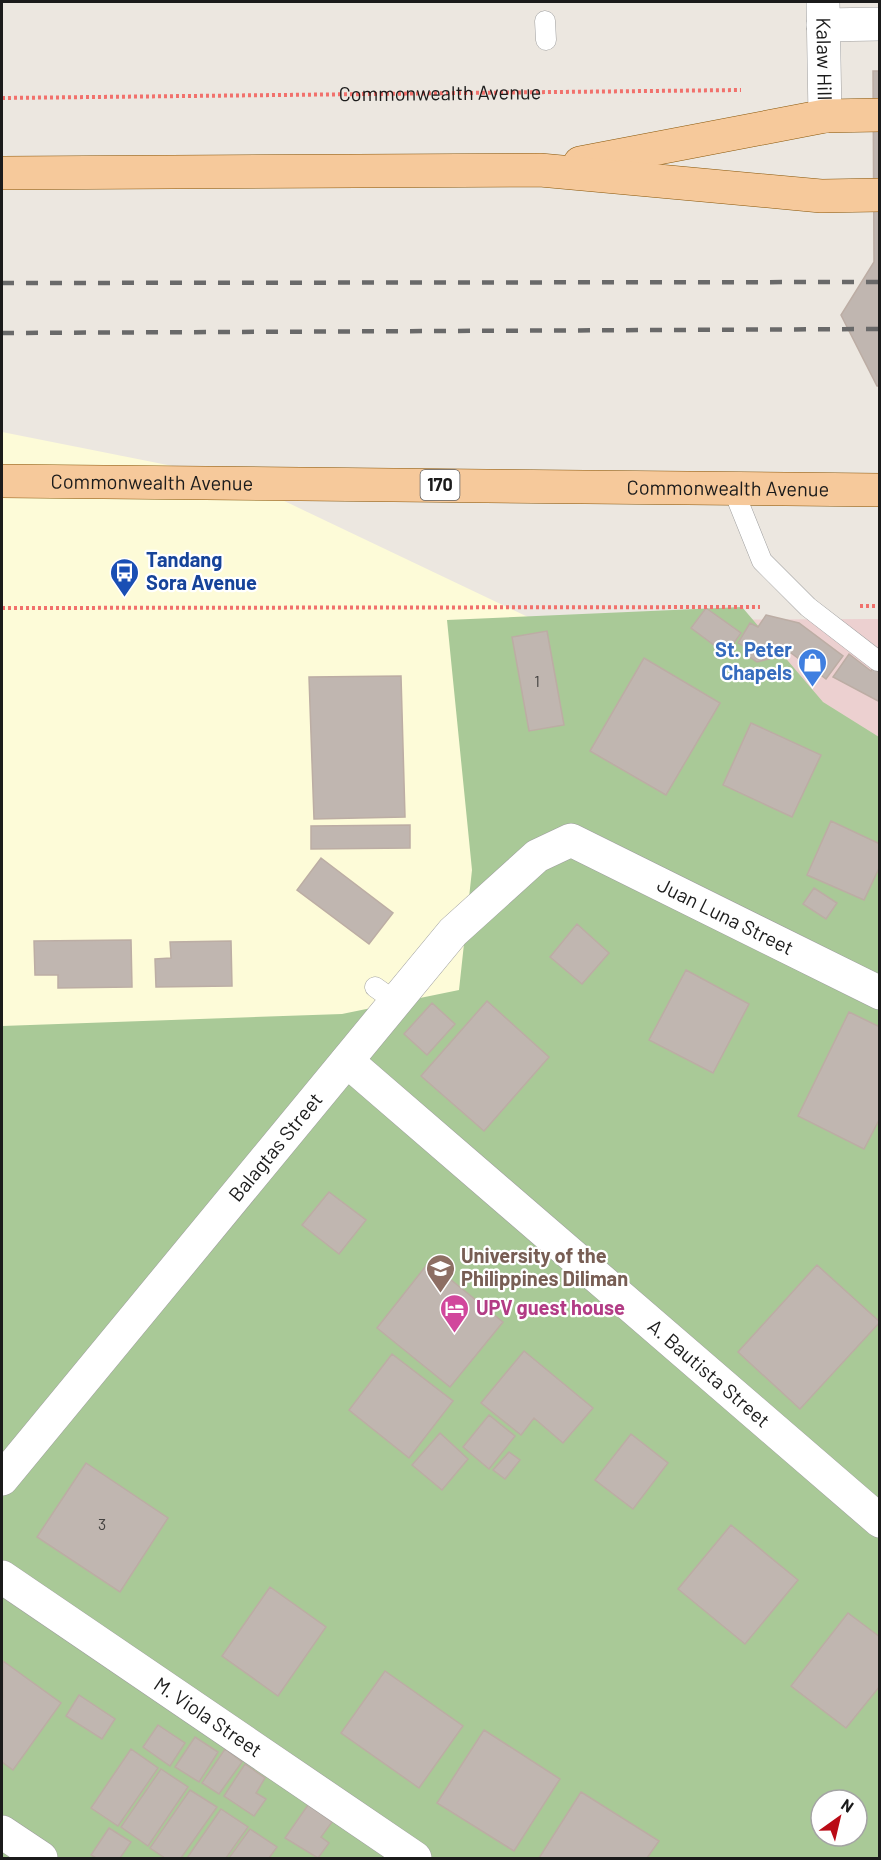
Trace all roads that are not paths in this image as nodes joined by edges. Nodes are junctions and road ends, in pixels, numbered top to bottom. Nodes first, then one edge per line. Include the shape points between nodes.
1 (823, 14) edge
2 (879, 24) edge
3 (879, 115) edge
4 (825, 116) junction
5 (540, 170) junction
6 (2, 173) edge
7 (879, 195) edge
8 (2, 481) edge
9 (733, 489) junction
10 (879, 490) edge
11 (878, 661) dead end
12 (571, 840) joint
13 (879, 993) edge
14 (347, 1061) junction
15 (2, 1479) edge
16 (879, 1521) edge
17 (2, 1577) edge
18 (2, 1832) edge
19 (41, 1858) edge
20 (415, 1858) edge

1 - 2 street
1 - 4 street, Kalaw Hill
3 - 4 main road
4 - 5 main road
5 - 6 main road
5 - 7 main road via 821,196
8 - 9 main road, Commonwealth Avenue / 170
9 - 10 main road, Commonwealth Avenue / 170
9 - 11 lane via 762,561 808,607
12 - 13 street, Juan Luna Street
12 - 14 street, Balagtas Street via 537,856 385,995
14 - 15 street, Balagtas Street
14 - 16 street, A. Bautista Street
17 - 20 street, M. Viola Street
18 - 19 street

